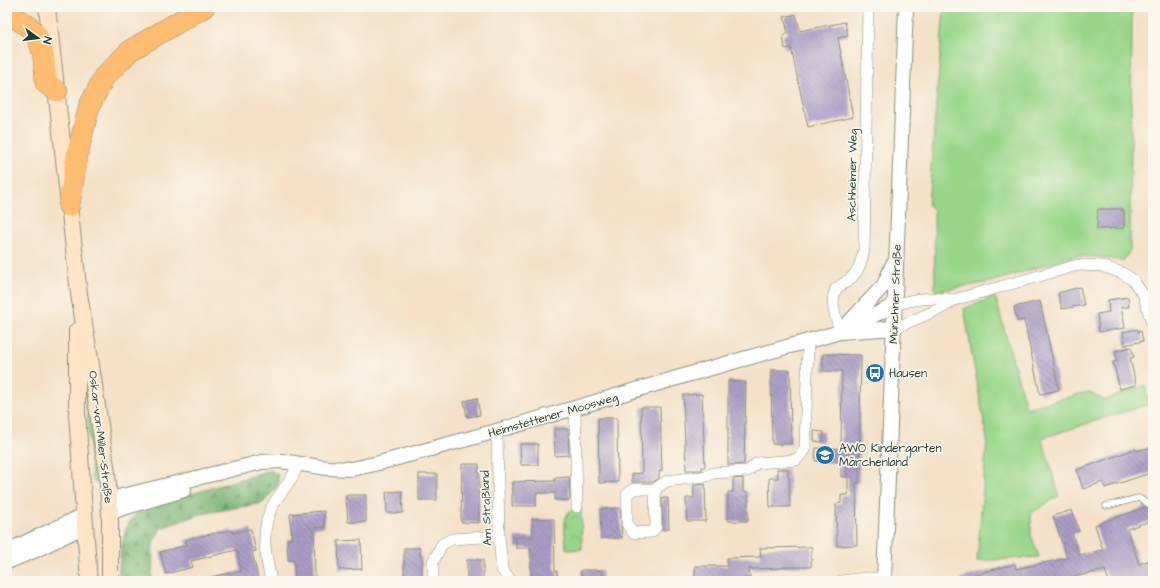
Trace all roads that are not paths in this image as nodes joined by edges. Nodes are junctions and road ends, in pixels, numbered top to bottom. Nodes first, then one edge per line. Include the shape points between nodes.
1 (47, 7) edge
2 (204, 7) edge
3 (868, 7) edge
4 (906, 7) edge
5 (7, 15) edge
6 (56, 92) junction
7 (69, 206) junction
8 (897, 255) junction
9 (79, 294) junction
10 (954, 300) junction
11 (895, 305) junction
12 (1153, 327) edge
13 (894, 328) junction
14 (840, 332) junction
15 (808, 340) junction
16 (575, 409) junction
17 (496, 431) junction
18 (298, 463) junction
19 (655, 488) dead end
20 (110, 505) junction
21 (577, 506) dead end
22 (1106, 506) dead end
23 (1153, 507) edge
24 (84, 520) junction
25 (499, 536) junction
26 (7, 551) edge
27 (7, 562) edge
28 (884, 579) edge
29 (89, 581) edge
30 (110, 581) edge
31 (271, 581) edge
32 (433, 581) edge
33 (511, 581) edge
34 (841, 581) edge

1 - 6 main road, Oskar-von-Miller-Straße
2 - 7 highway via 131,50 104,77 88,107
3 - 14 street, Aschheimer Weg via 864,250 860,268 851,279 836,289 833,300
4 - 8 street, Münchner Straße
5 - 6 highway via 19,19 37,35 43,50 46,83
6 - 7 main road, Oskar-von-Miller-Straße
7 - 9 main road, Oskar-von-Miller-Straße
8 - 11 street, Münchner Straße
8 - 14 street via 884,285
9 - 20 main road, Oskar-von-Miller-Straße via 108,473
9 - 24 main road, Oskar-von-Miller-Straße via 76,318 78,414
10 - 11 street via 912,299
10 - 12 street via 1078,265 1102,266 1133,280 1144,296
10 - 13 street via 944,307
11 - 13 street, Münchner Straße
11 - 14 street, Heimstettener Moosweg
13 - 14 street, Heimstettener Moosweg
13 - 28 street, Münchner Straße
14 - 15 street, Heimstettener Moosweg
15 - 16 street, Heimstettener Moosweg
15 - 19 street via 805,450 796,460 757,463 748,471 714,473 667,481
16 - 17 street, Heimstettener Moosweg
16 - 21 street
17 - 18 street, Heimstettener Moosweg via 352,469
17 - 25 street, Am Straßland
18 - 20 street, Heimstettener Moosweg via 262,462
18 - 31 street via 296,473 275,502 268,517 264,537
20 - 24 main road
20 - 30 main road, Oskar-von-Miller-Straße
22 - 23 lane via 1139,498
24 - 26 street
24 - 27 street via 36,550
24 - 29 main road, Oskar-von-Miller-Straße
25 - 32 street via 452,539 442,544 433,562
25 - 33 street, Am Straßland via 502,570
28 - 34 street

